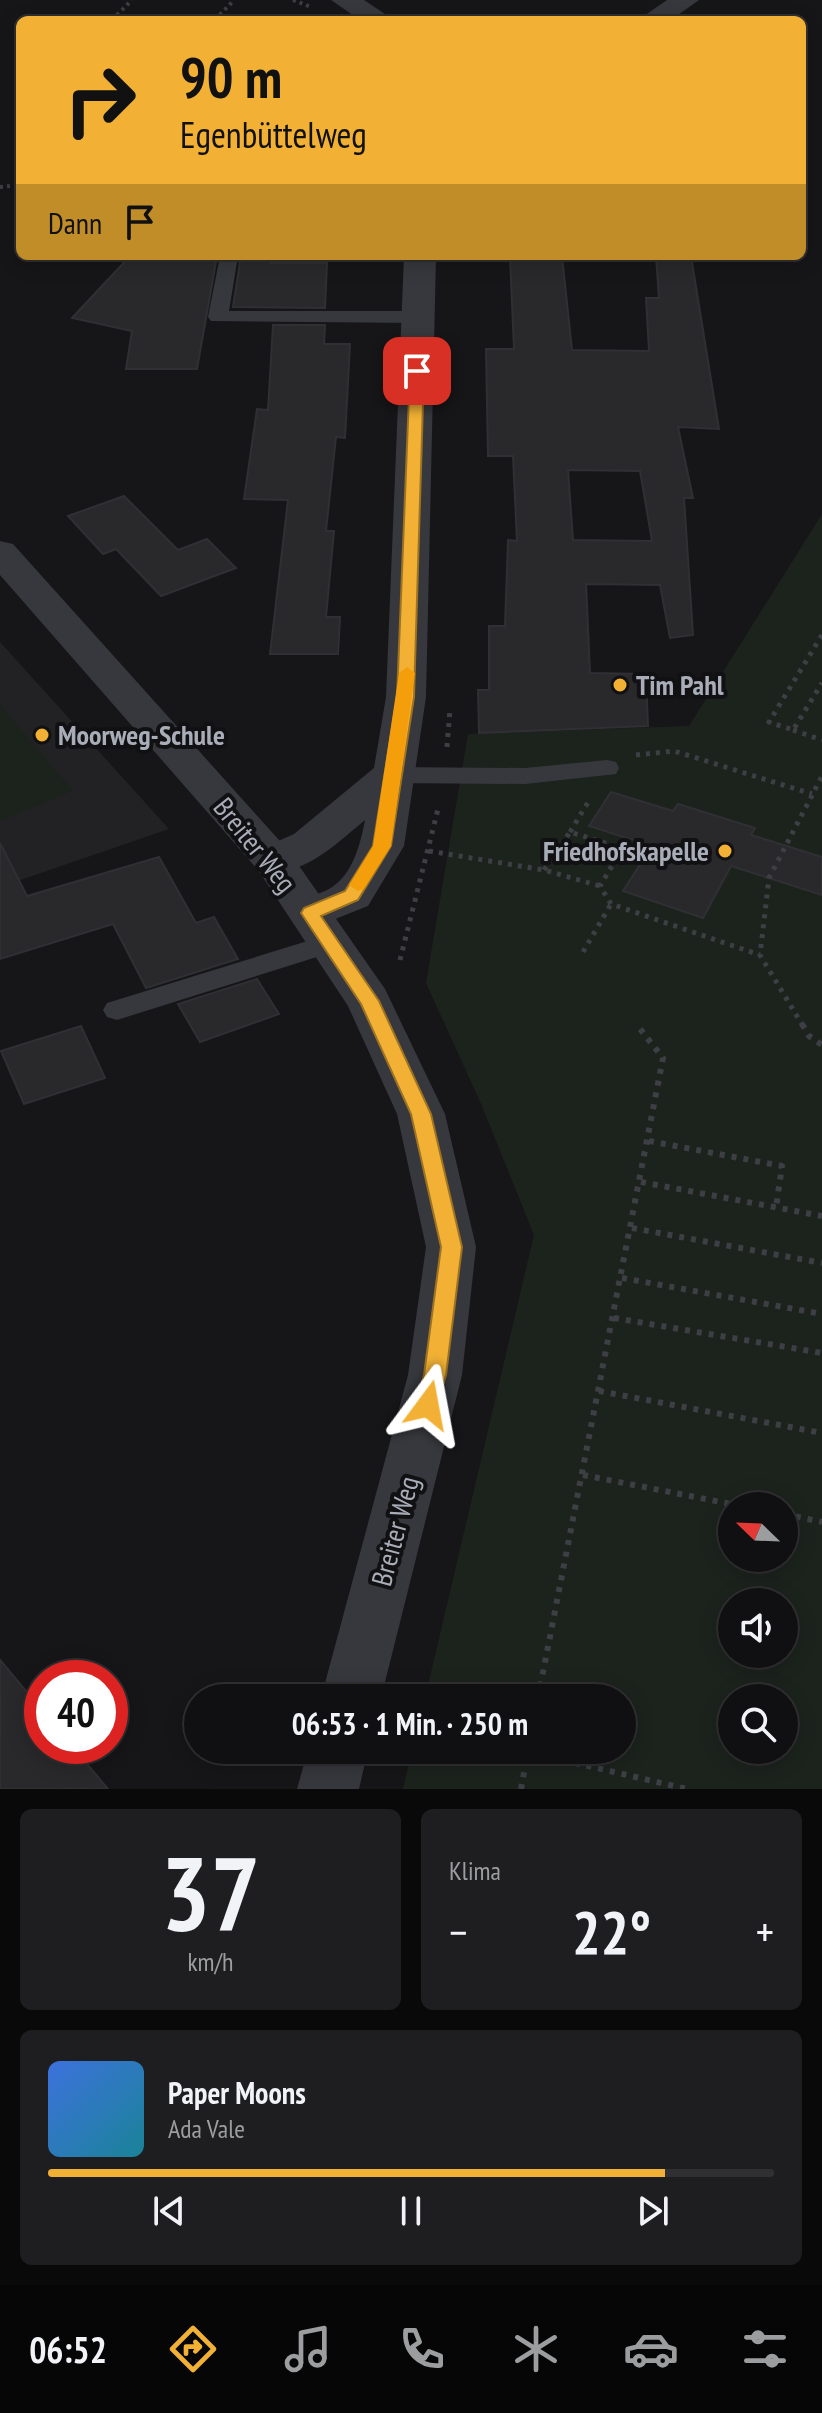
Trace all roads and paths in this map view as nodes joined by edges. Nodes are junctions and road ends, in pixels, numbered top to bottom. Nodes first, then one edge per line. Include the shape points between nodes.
1 (132, 0) edge
2 (234, 0) edge
3 (344, 0) edge
4 (686, 0) edge
5 (116, 16) edge
6 (219, 16) edge
7 (373, 16) edge
8 (659, 16) edge
9 (228, 260) edge
10 (420, 260) edge
11 (418, 317) junction
12 (0, 552) edge
13 (822, 635) edge
14 (822, 683) edge
15 (793, 730) junction
16 (822, 740) edge
17 (618, 762) joint
18 (392, 775) junction
19 (822, 776) edge
20 (812, 794) junction
21 (591, 797) dead end
22 (570, 832) junction
23 (382, 846) junction
24 (622, 849) junction
25 (646, 856) dead end
26 (273, 860) junction
27 (544, 870) junction
28 (600, 886) junction
29 (611, 904) junction
30 (320, 928) junction
31 (583, 952) dead end
32 (760, 955) junction
33 (117, 1010) dead end
34 (637, 1025) dead end
35 (822, 1045) edge
36 (649, 1141) junction
37 (641, 1182) junction
38 (776, 1208) junction
39 (822, 1216) edge
40 (632, 1228) junction
41 (822, 1263) edge
42 (622, 1278) junction
43 (822, 1314) edge
44 (614, 1318) junction
45 (822, 1353) edge
46 (599, 1391) junction
47 (822, 1433) edge
48 (583, 1475) junction
49 (718, 1501) edge
50 (798, 1517) edge
51 (822, 1522) edge
52 (355, 1684) edge
53 (541, 1684) edge
54 (334, 1764) edge
55 (526, 1764) edge
56 (582, 1764) edge
57 (328, 1789) edge
58 (521, 1789) edge
59 (687, 1789) edge

1 - 5 path
2 - 6 path
3 - 7 street
4 - 8 street
9 - 11 lane via 218,317
10 - 11 street
11 - 18 street via 406,697
12 - 26 street, Breiter Weg
13 - 15 path via 769,722
14 - 15 path
15 - 16 path
17 - 18 lane via 525,776
17 - 20 path via 674,751
18 - 23 street
18 - 26 street via 309,844
19 - 20 path
20 - 32 path via 769,878
21 - 22 path
22 - 24 path
22 - 27 path
23 - 27 path
23 - 30 street via 352,895
24 - 25 path
24 - 28 path
26 - 30 street, Breiter Weg
27 - 28 path
28 - 29 path
29 - 31 path
29 - 32 path
30 - 33 lane
30 - 52 street, Breiter Weg via 369,1001 421,1114 451,1247 435,1375
32 - 35 path via 809,1036
34 - 36 path via 663,1058
36 - 37 path
36 - 38 path via 782,1166
37 - 38 path
37 - 40 path
38 - 39 path
40 - 41 path
40 - 42 path
42 - 43 path
42 - 44 path
44 - 45 path
44 - 46 path
46 - 47 path
46 - 48 path
48 - 49 path
48 - 53 path
50 - 51 path
54 - 57 street
55 - 58 path
56 - 59 path

